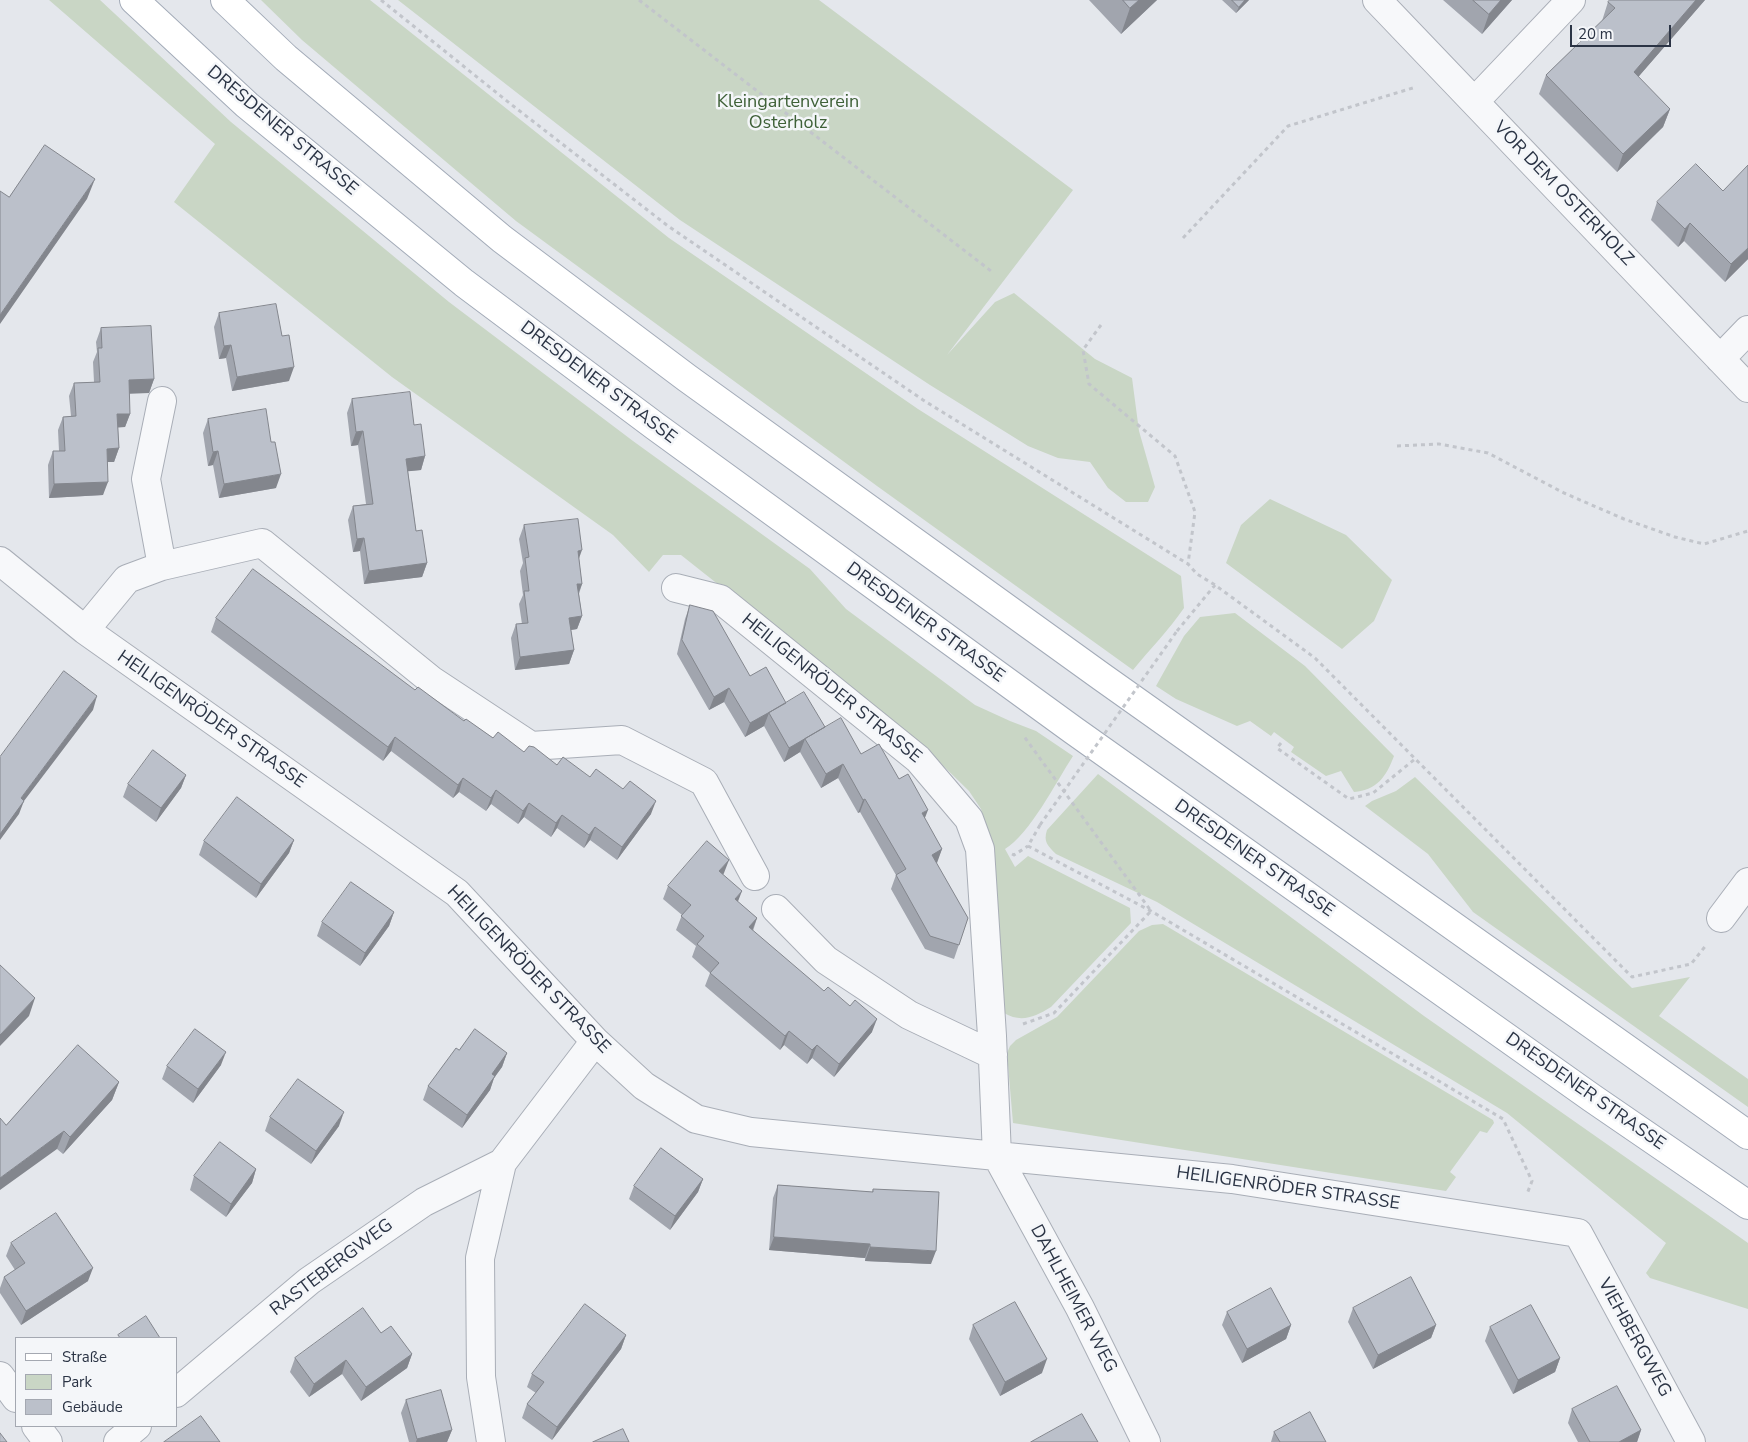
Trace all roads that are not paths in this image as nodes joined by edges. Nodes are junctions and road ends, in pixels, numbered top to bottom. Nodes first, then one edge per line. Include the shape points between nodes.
1 (134, 0) edge
2 (226, 0) edge
3 (1378, 0) edge
4 (1571, 0) edge
5 (1475, 101) junction
6 (1748, 330) edge
7 (1720, 359) junction
8 (1748, 388) edge
9 (162, 401) dead end
10 (0, 562) edge
11 (162, 566) junction
12 (676, 588) dead end
13 (85, 630) junction
14 (755, 876) dead end
15 (1748, 882) edge
16 (776, 909) dead end
17 (1721, 918) road end
18 (595, 1041) junction
19 (993, 1045) junction
20 (1748, 1135) edge
21 (997, 1156) junction
22 (502, 1163) junction
23 (1748, 1205) edge
24 (1578, 1233) joint
25 (0, 1376) edge
26 (178, 1391) edge
27 (15, 1397) edge
28 (37, 1427) edge
29 (136, 1427) edge
30 (48, 1442) edge
31 (118, 1442) edge
32 (491, 1442) edge
33 (1146, 1442) edge
34 (1691, 1442) edge

1 - 23 main road, DRESDENER STRASSE via 247,105 397,228 654,426 1072,730
2 - 20 main road via 286,58 502,239 687,378
3 - 5 street, VOR DEM OSTERHOLZ
4 - 5 street
5 - 7 street, VOR DEM OSTERHOLZ
6 - 7 street
7 - 8 street, VOR DEM OSTERHOLZ
9 - 11 street via 146,479
10 - 13 street, HEILIGENRÖDER STRASSE
11 - 13 street via 127,579
11 - 14 street via 262,543 431,680 532,746 622,740 704,782
12 - 19 street, HEILIGENRÖDER STRASSE via 720,599 918,759 969,819 980,849
13 - 18 street, HEILIGENRÖDER STRASSE via 457,893
15 - 17 street
16 - 19 street via 826,960 909,1015
18 - 21 street, HEILIGENRÖDER STRASSE via 644,1086 696,1119 751,1132
18 - 22 street
19 - 21 street, HEILIGENRÖDER STRASSE
21 - 24 street, HEILIGENRÖDER STRASSE via 1232,1179
21 - 33 street, DAHLHEIMER WEG via 1080,1308
22 - 26 street, RASTEBERGWEG via 424,1202 318,1276
22 - 32 street via 480,1258 481,1377
24 - 34 street, VIEHBERGWEG
25 - 27 street
28 - 30 street
29 - 31 street

